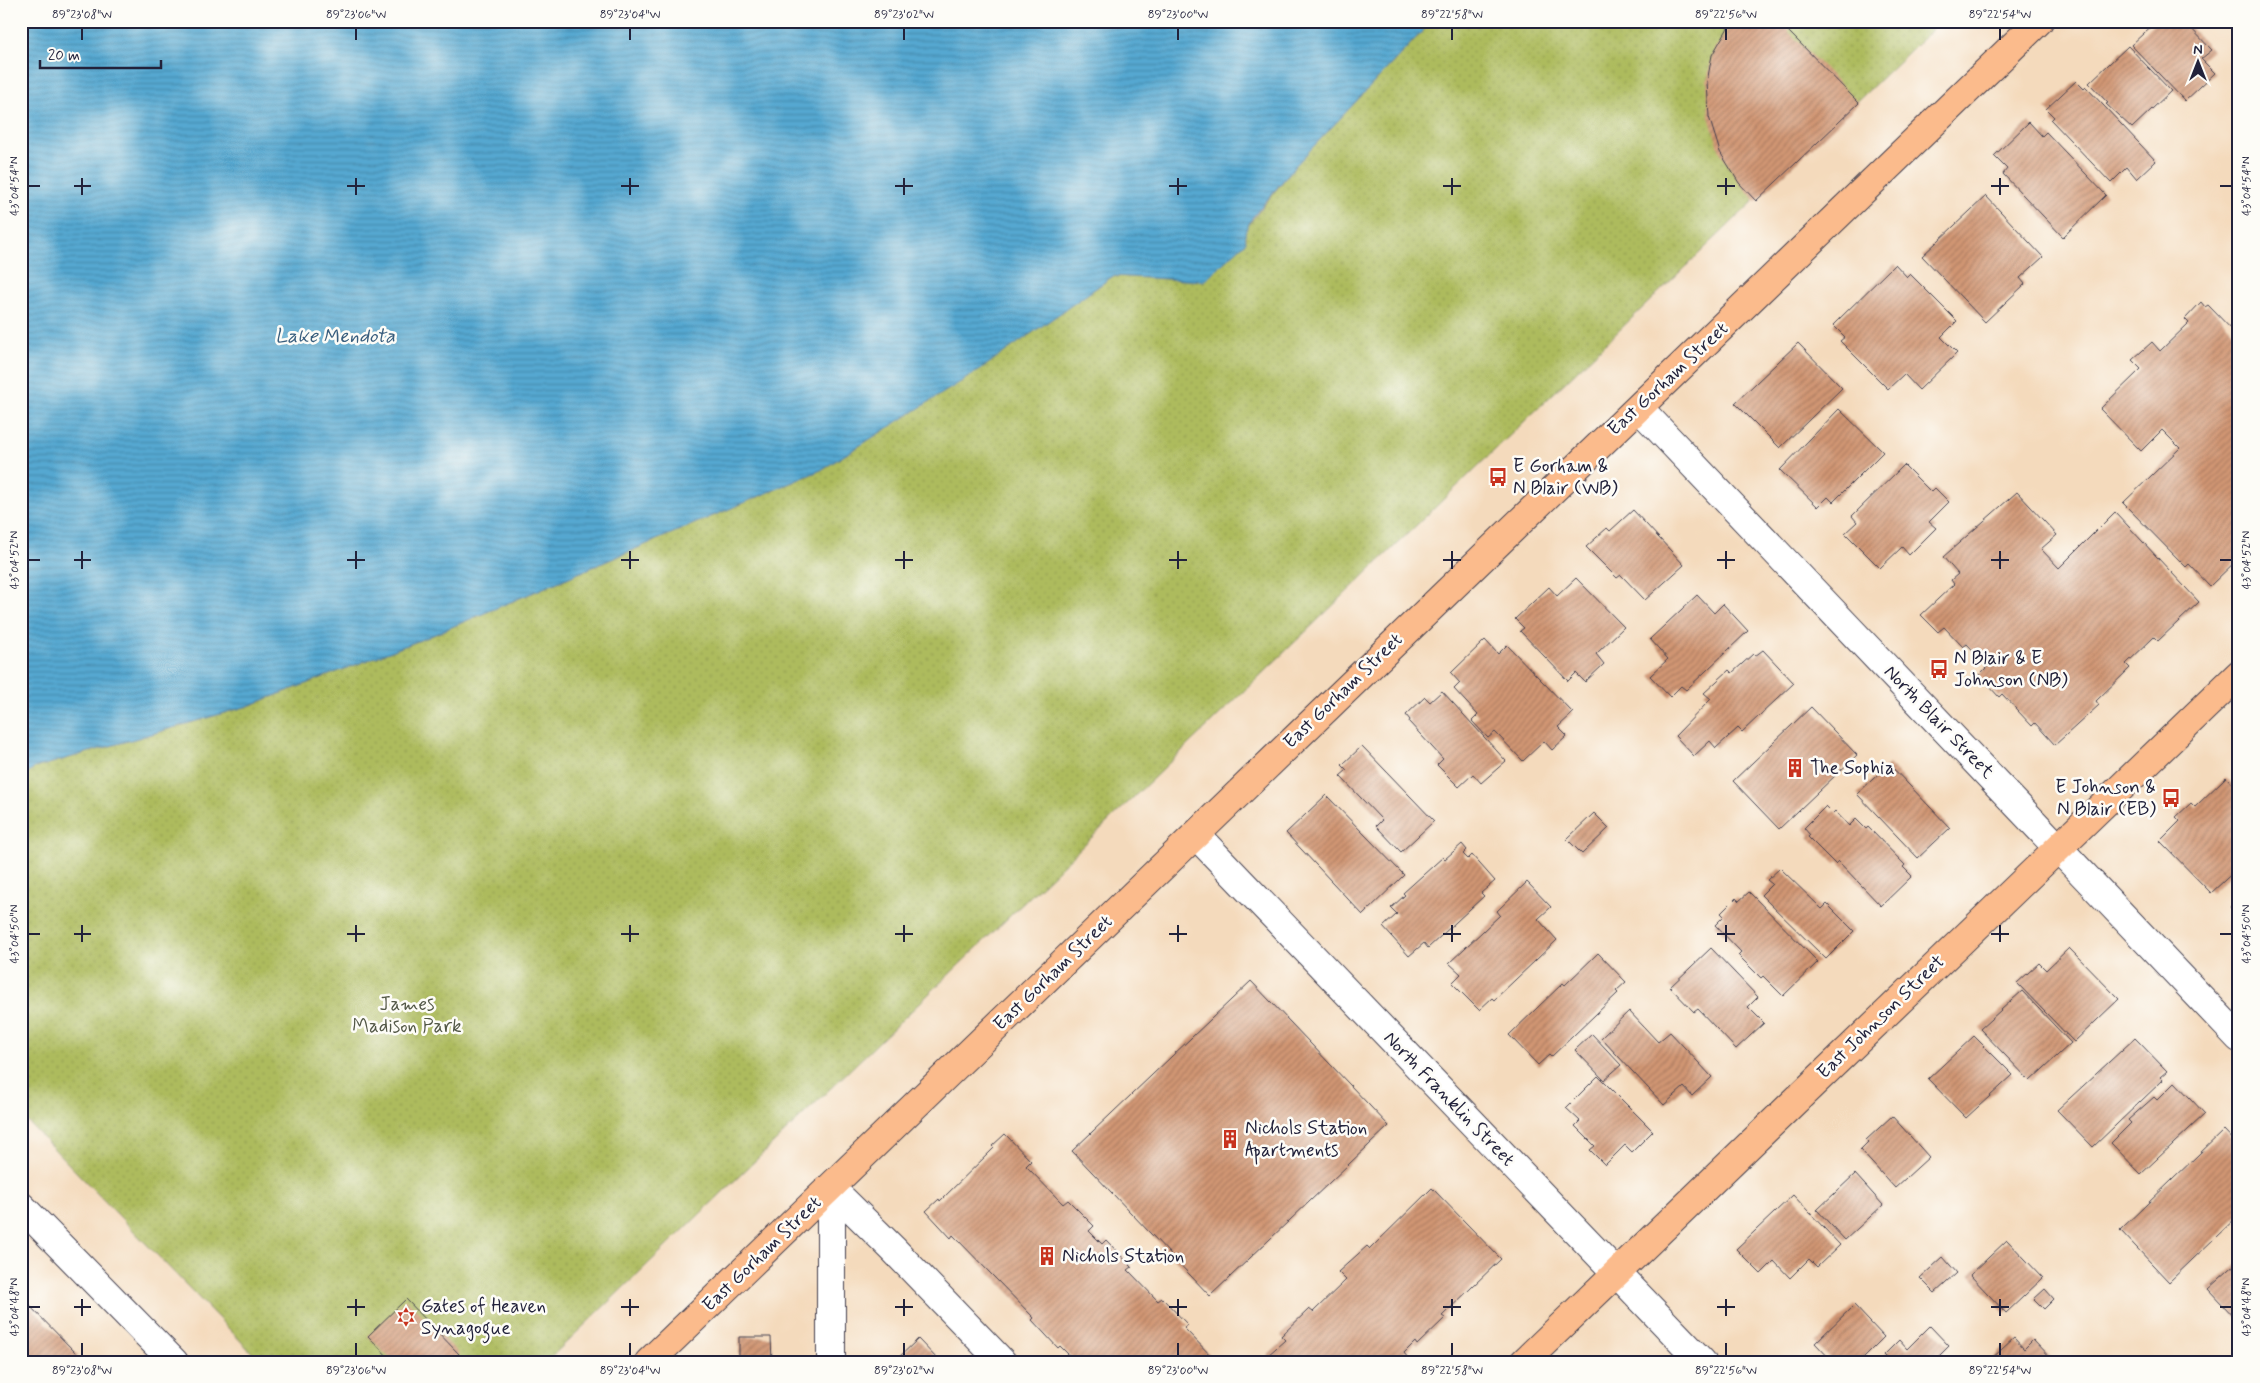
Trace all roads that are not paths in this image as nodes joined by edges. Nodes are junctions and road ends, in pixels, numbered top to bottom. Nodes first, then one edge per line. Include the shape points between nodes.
1 (2039, 21) edge
2 (1639, 408) junction
3 (2239, 674) edge
4 (1196, 835) junction
5 (2058, 847) junction
6 (2239, 1038) edge
7 (831, 1188) junction
8 (21, 1206) edge
9 (1616, 1272) junction
10 (174, 1362) edge
11 (650, 1362) edge
12 (831, 1362) edge
13 (1002, 1362) edge
14 (1524, 1362) edge
15 (1702, 1362) edge

1 - 2 main road, East Gorham Street
2 - 4 main road, East Gorham Street
2 - 5 street, North Blair Street
3 - 5 main road, East Johnson Street
4 - 7 main road, East Gorham Street
4 - 9 street, North Franklin Street
5 - 6 street, North Blair Street
5 - 9 main road, East Johnson Street
7 - 11 main road, East Gorham Street
7 - 12 street
7 - 13 street
8 - 10 street
9 - 14 main road, East Johnson Street
9 - 15 street, North Franklin Street

